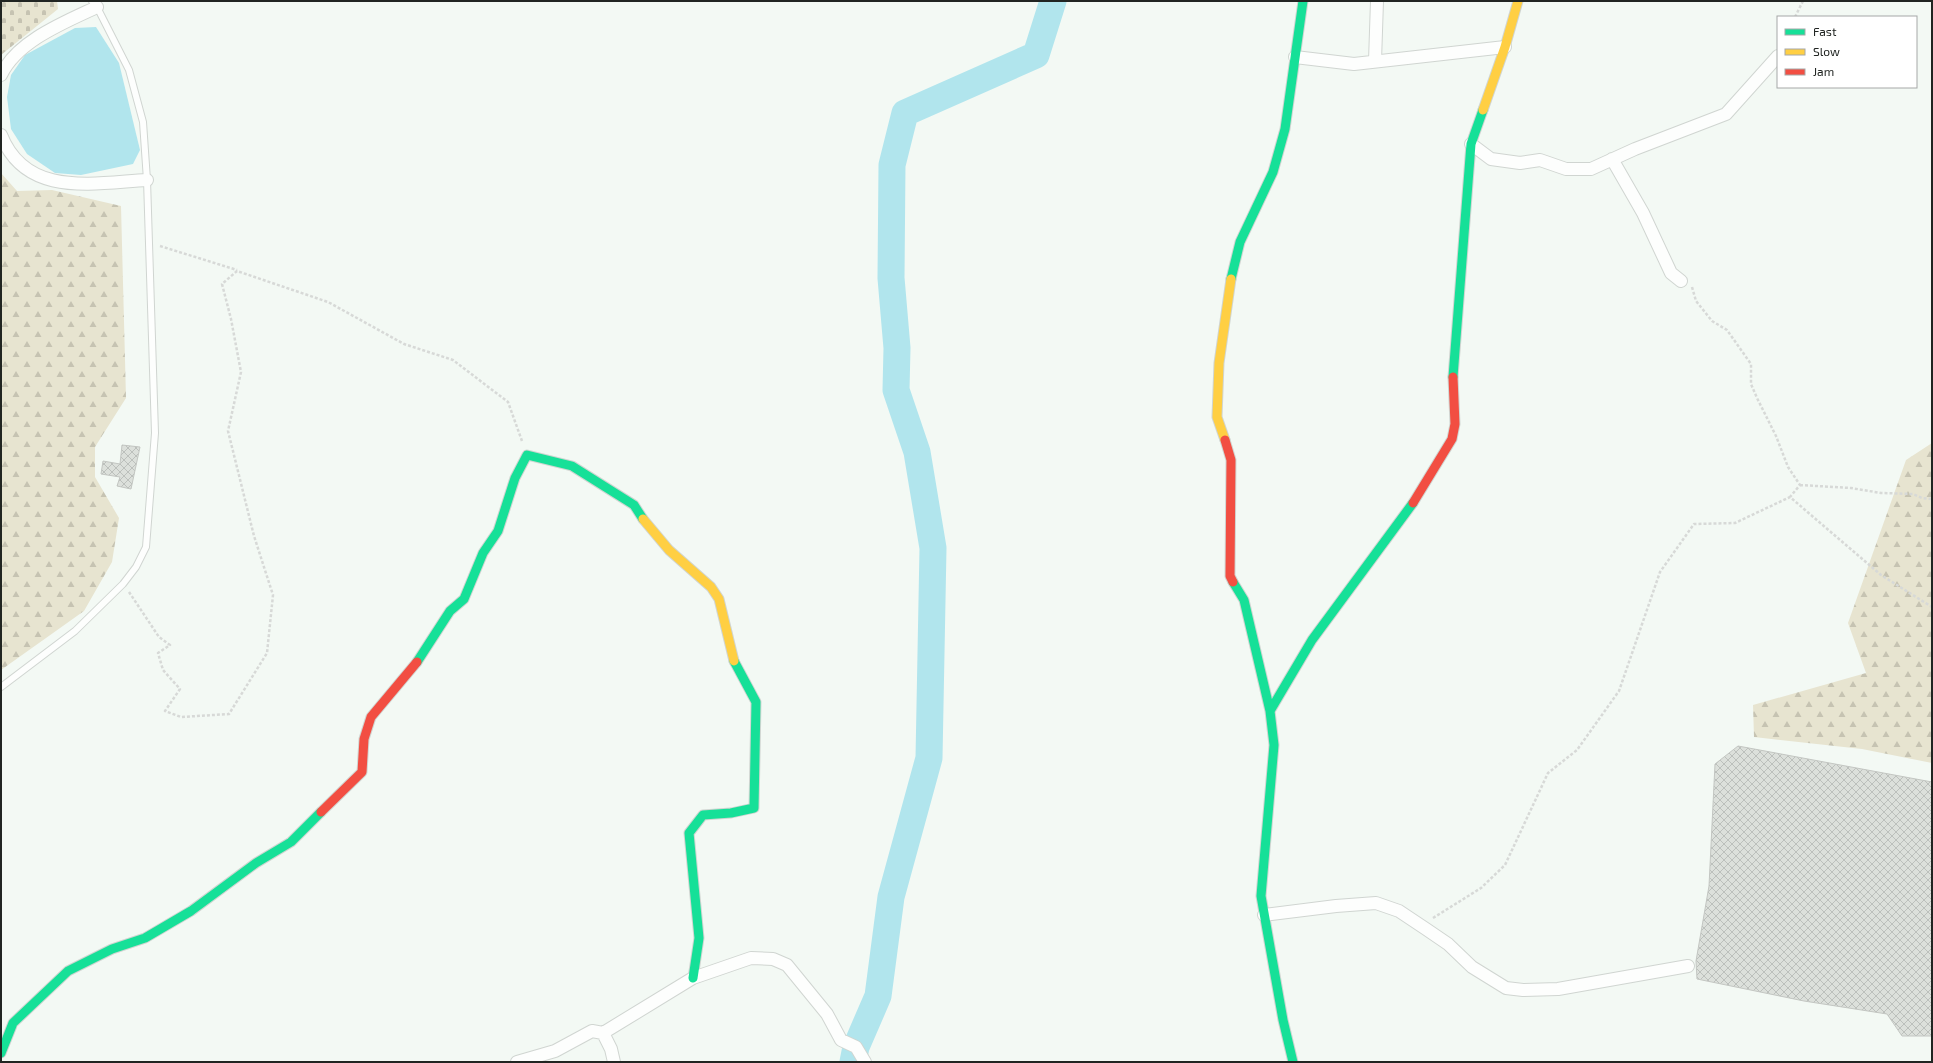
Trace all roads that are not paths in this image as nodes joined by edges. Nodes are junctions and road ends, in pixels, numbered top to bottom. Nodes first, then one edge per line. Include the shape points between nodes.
1 (1303, 1) edge
2 (1377, 1) edge
3 (1518, 1) edge
4 (95, 4) edge
5 (1505, 47) junction
6 (1295, 57) junction
7 (1777, 57) edge
8 (1375, 61) junction
9 (1, 75) edge
10 (1, 135) edge
11 (1471, 144) junction
12 (1612, 159) junction
13 (147, 180) junction
14 (1681, 281) road end
15 (1, 687) edge
16 (1270, 711) junction
17 (1264, 915) junction
18 (1688, 966) dead end
19 (693, 978) junction
20 (603, 1033) junction
21 (1, 1053) edge
22 (516, 1062) edge
23 (614, 1062) edge
24 (865, 1062) edge
25 (1293, 1062) edge

1 - 6 street
2 - 8 street
3 - 5 street
4 - 9 street via 16,52
4 - 13 lane via 129,70 143,122
5 - 8 street
5 - 11 street
6 - 8 street via 1354,64
6 - 16 street via 1285,129 1273,172 1240,242 1231,280 1219,363 1218,417 1231,460 1230,576 1244,600
7 - 12 street via 1726,114
10 - 13 street via 4,143 22,166 56,183
11 - 12 street via 1491,159 1520,163 1540,160 1566,169 1591,169
11 - 16 street via 1453,375 1455,424 1452,439 1405,516 1312,640
12 - 14 street via 1643,214 1671,273
13 - 15 lane via 155,434 146,547 136,567 123,584 75,631
16 - 17 street via 1274,745 1261,896
17 - 18 street via 1376,904 1399,911 1410,918 1448,944 1472,967 1506,988 1558,989
17 - 25 street
19 - 20 street
19 - 21 street via 699,938 689,833 703,815 754,808 756,702 732,657 719,599 710,587 649,528 634,505 572,466 527,455 515,478 498,531 483,553 464,599 450,611 412,670 371,717 364,739 362,772 291,842 256,863 191,911 145,938 112,949 68,971 13,1023
19 - 24 street via 751,958 773,959 787,965 827,1014 841,1040 856,1047
20 - 22 street via 592,1031 555,1051
20 - 23 street

